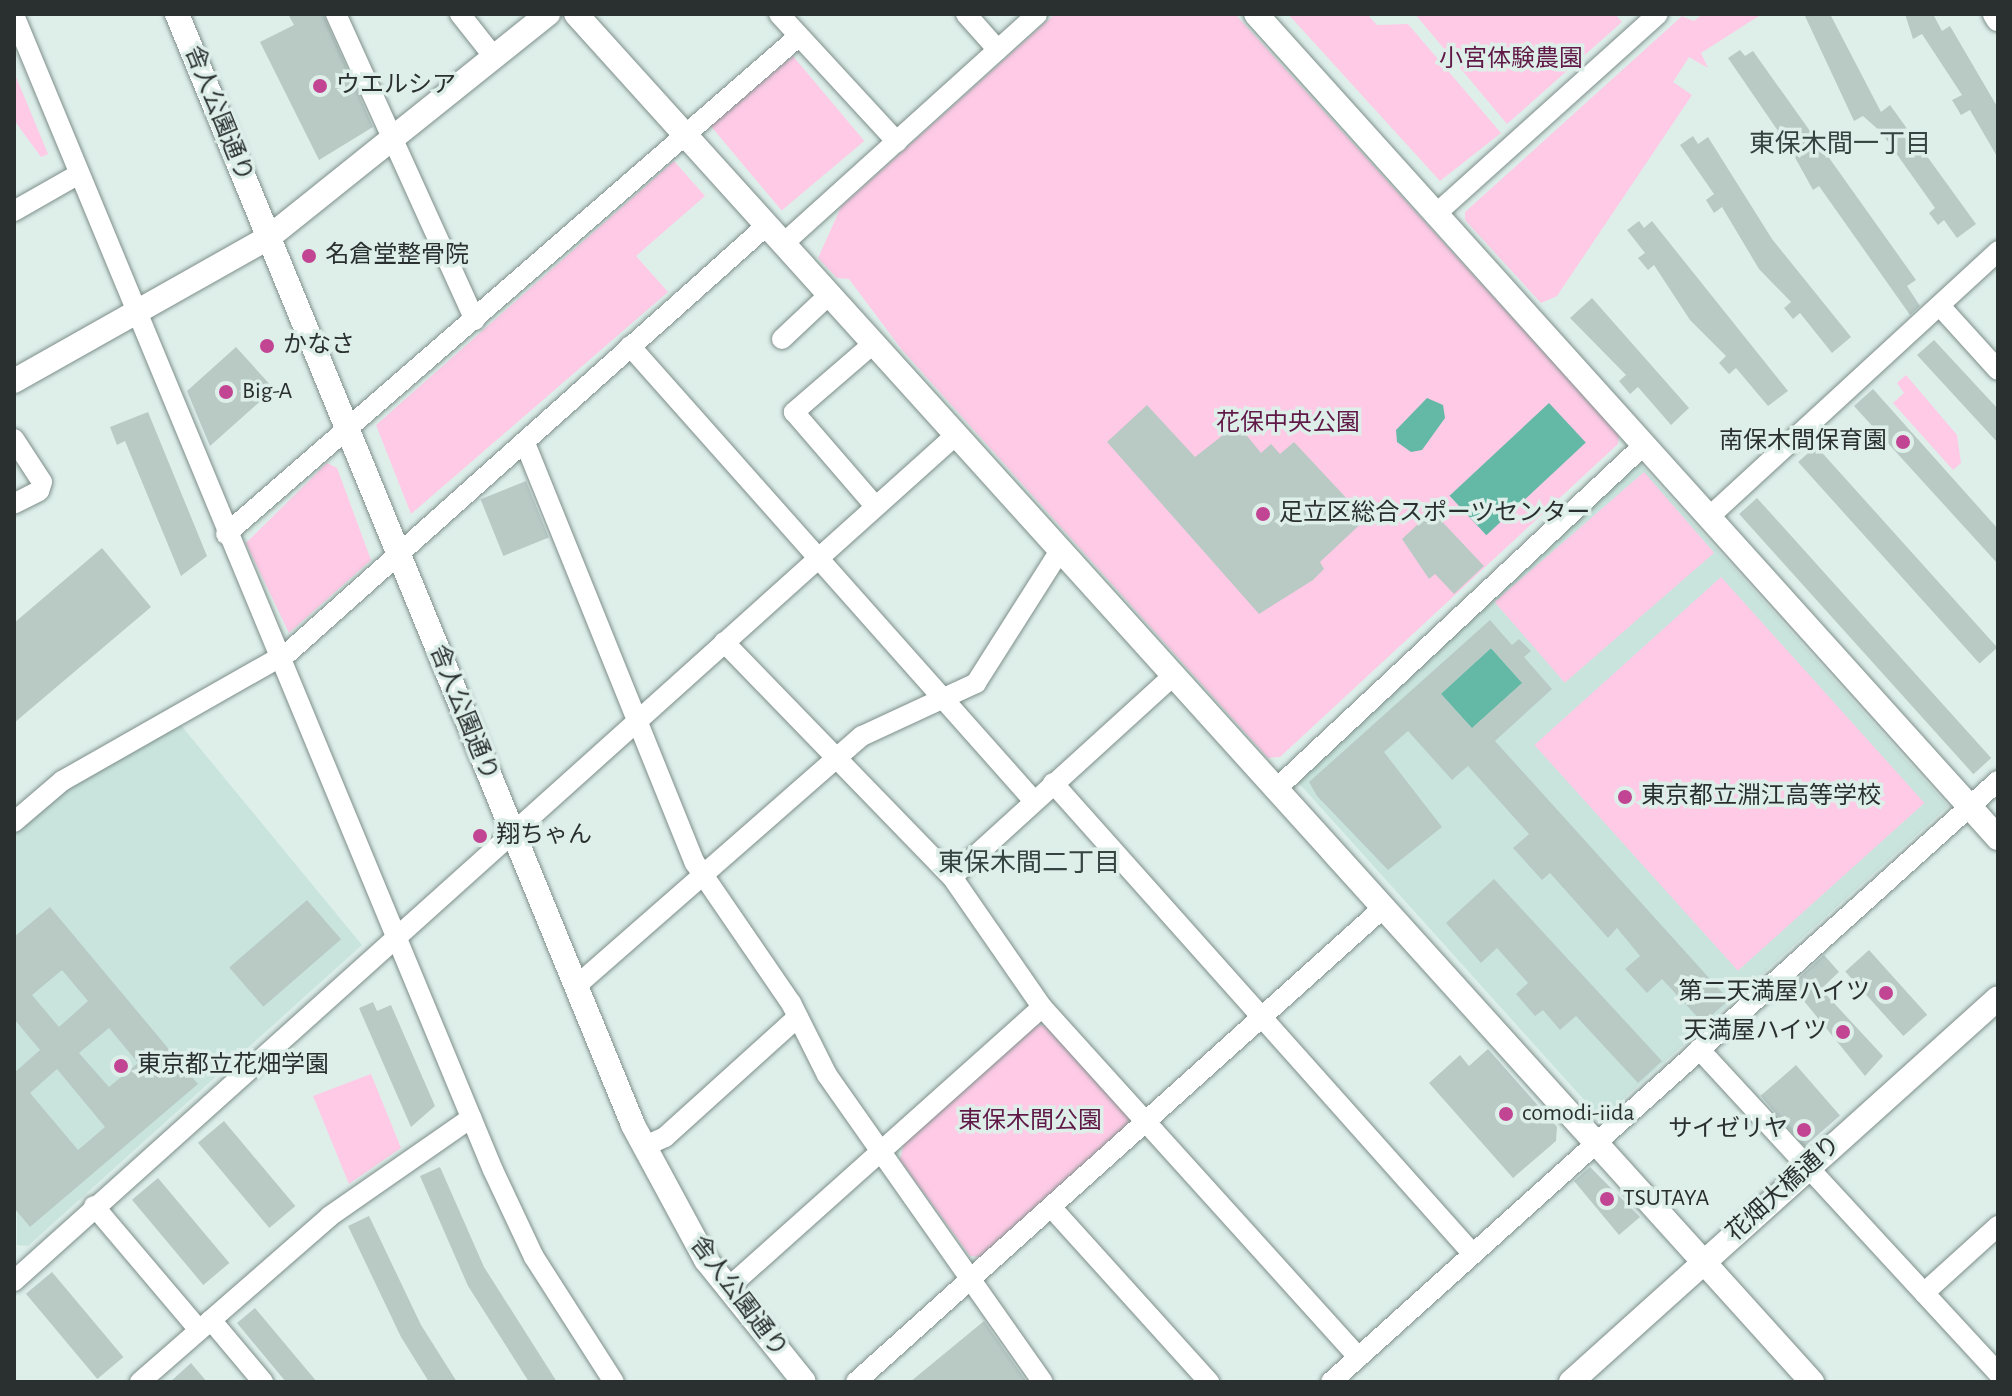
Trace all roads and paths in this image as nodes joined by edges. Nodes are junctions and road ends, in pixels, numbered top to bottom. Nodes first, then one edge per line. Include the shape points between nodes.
1 (177, 14) edge
2 (336, 14) edge
3 (460, 14) edge
4 (548, 14) edge
5 (576, 14) edge
6 (779, 14) edge
7 (966, 14) edge
8 (1037, 14) edge
9 (1256, 14) edge
10 (1658, 14) edge
11 (1995, 14) edge
12 (18, 18) edge
13 (1998, 19) edge
14 (799, 36) junction
15 (998, 50) junction
16 (494, 57) junction
17 (685, 133) junction
18 (396, 135) junction
19 (897, 142) junction
20 (77, 175) junction
21 (14, 211) edge
22 (1437, 213) junction
23 (776, 234) junction
24 (268, 238) junction
25 (1998, 251) edge
26 (830, 294) junction
27 (1940, 306) junction
28 (135, 316) junction
29 (475, 320) junction
30 (782, 339) dead end
31 (874, 343) junction
32 (630, 346) junction
33 (1998, 370) edge
34 (14, 381) edge
35 (348, 431) junction
36 (956, 435) junction
37 (14, 439) edge
38 (525, 443) junction
39 (1645, 444) junction
40 (14, 504) edge
41 (875, 506) junction
42 (1709, 517) junction
43 (226, 534) junction
44 (1059, 552) junction
45 (398, 555) junction
46 (817, 558) junction
47 (724, 642) junction
48 (276, 658) junction
49 (1172, 677) junction
50 (946, 702) junction
51 (637, 720) junction
52 (833, 758) junction
53 (1998, 781) edge
54 (1053, 783) junction
55 (1275, 790) junction
56 (1034, 801) junction
57 (1969, 807) junction
58 (14, 822) edge
59 (511, 832) junction
60 (1998, 838) edge
61 (703, 876) junction
62 (952, 877) junction
63 (1383, 908) junction
64 (395, 937) junction
65 (575, 987) junction
66 (1998, 998) edge
67 (1042, 1007) junction
68 (798, 1017) junction
69 (1261, 1019) junction
70 (1699, 1049) junction
71 (471, 1118) junction
72 (1146, 1121) junction
73 (1595, 1143) junction
74 (643, 1147) junction
75 (881, 1150) junction
76 (1808, 1168) junction
77 (94, 1206) junction
78 (1051, 1207) junction
79 (1998, 1226) edge
80 (1473, 1254) junction
81 (1703, 1262) junction
82 (17, 1271) edge
83 (972, 1279) junction
84 (728, 1288) junction
85 (1924, 1293) junction
86 (205, 1325) junction
87 (1358, 1357) junction
88 (1998, 1373) edge
89 (610, 1381) edge
90 (140, 1382) edge
91 (263, 1382) edge
92 (804, 1382) edge
93 (856, 1382) edge
94 (1043, 1382) edge
95 (1209, 1382) edge
96 (1331, 1382) edge
97 (1571, 1382) edge
98 (1812, 1382) edge

1 - 24 street, 舎人公園通り
2 - 18 street
3 - 16 street
4 - 16 street
5 - 17 street
6 - 14 street
7 - 15 street
8 - 15 street
9 - 22 street
10 - 22 street
11 - 13 street
12 - 20 street
14 - 17 street
14 - 19 street
15 - 19 street
16 - 18 street
17 - 23 street
17 - 29 street
18 - 24 street
18 - 29 street
19 - 23 street
20 - 21 street
20 - 28 street
22 - 39 street
23 - 26 street
23 - 32 street
24 - 28 street
24 - 35 street, 舎人公園通り
25 - 27 street
26 - 30 street
26 - 31 street
27 - 33 street
27 - 42 street
28 - 34 street
28 - 43 street
29 - 35 street
31 - 36 street
31 - 41 street via 794,412
32 - 38 street
32 - 46 street
35 - 43 street
35 - 45 street, 舎人公園通り
36 - 41 street
36 - 44 street
37 - 40 street via 42,482 39,491
38 - 45 street
38 - 51 street
39 - 42 street
39 - 55 street
41 - 46 street
42 - 57 street
43 - 48 street
44 - 49 street
44 - 50 street via 989,669
45 - 48 street
45 - 59 street, 舎人公園通り
46 - 47 street
46 - 50 street
47 - 51 street
47 - 52 street
48 - 58 street via 62,781
48 - 64 street
49 - 54 street
49 - 55 street
50 - 52 street via 862,736
50 - 56 street
51 - 59 street
51 - 61 street
52 - 61 street
52 - 62 street
53 - 57 street
54 - 56 street
54 - 69 street
55 - 63 street
56 - 62 street
57 - 60 street
57 - 70 street
59 - 64 street
59 - 65 street, 舎人公園通り
61 - 65 street
61 - 68 street
62 - 67 street
63 - 69 street
63 - 73 street
64 - 71 street
64 - 77 street
65 - 74 street, 舎人公園通り
66 - 76 street, 花畑大橋通り
67 - 72 street
67 - 75 street
68 - 74 street via 665,1137
68 - 75 street via 827,1075
69 - 72 street
69 - 80 street
70 - 73 street
70 - 76 street
71 - 86 street via 330,1216
71 - 89 street via 534,1257
72 - 78 street
72 - 87 street
73 - 80 street
73 - 81 street
74 - 84 street, 舎人公園通り
75 - 83 street
75 - 84 street
76 - 81 street, 花畑大橋通り
76 - 85 street
77 - 82 street
77 - 86 street
78 - 83 street
78 - 95 street
79 - 85 street
80 - 87 street
81 - 97 street, 花畑大橋通り
81 - 98 street
83 - 93 street
83 - 94 street
84 - 92 street, 舎人公園通り
85 - 88 street
86 - 90 street
86 - 91 street
87 - 96 street

